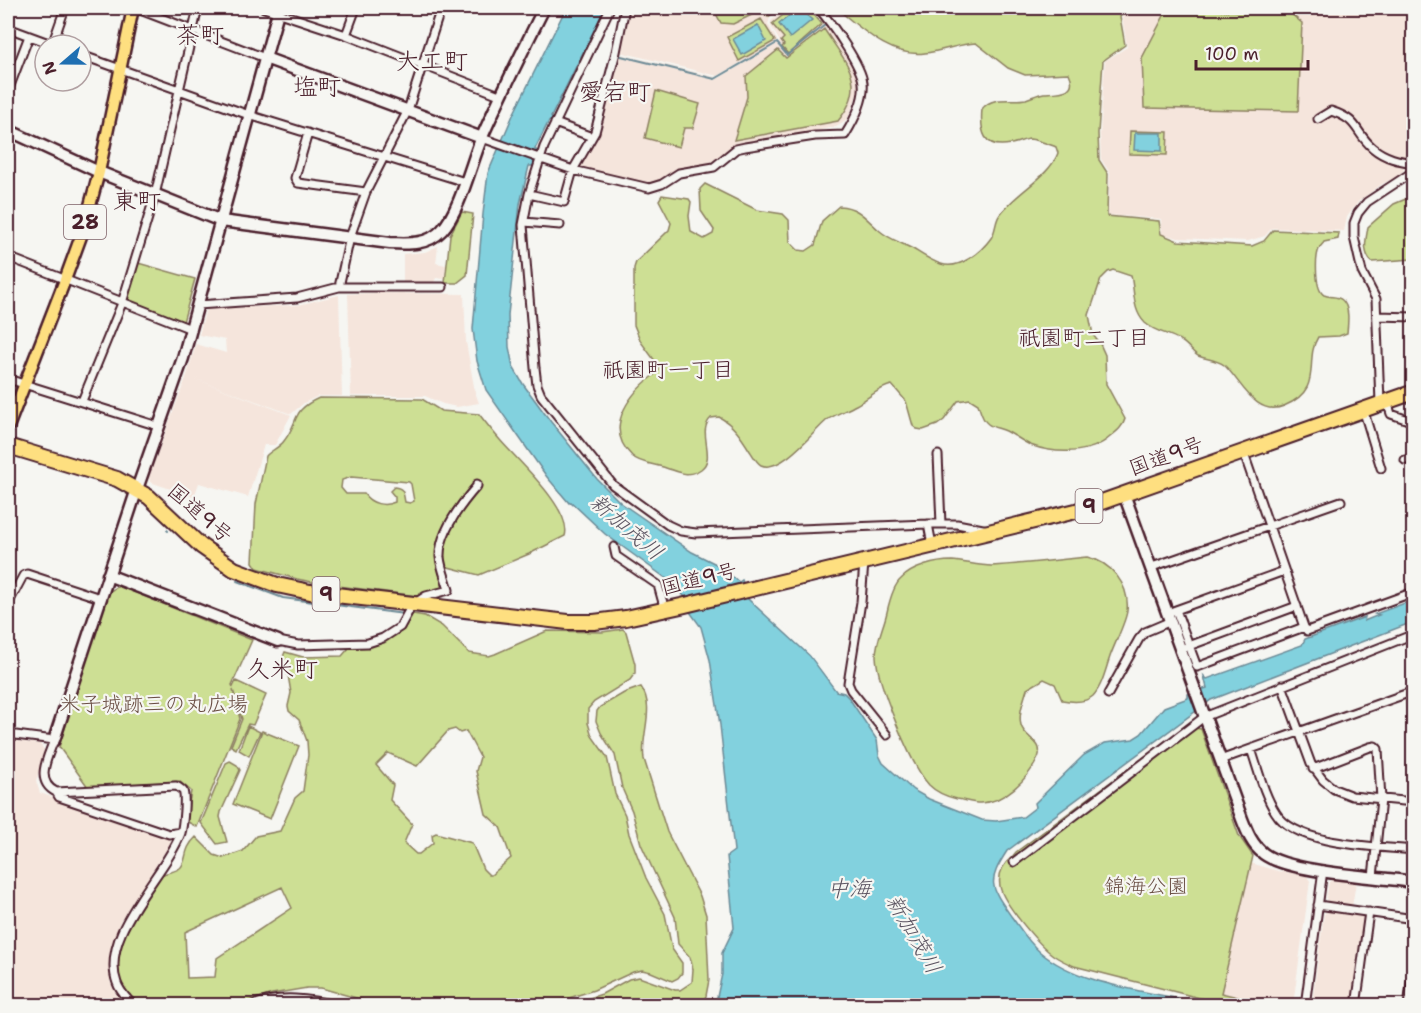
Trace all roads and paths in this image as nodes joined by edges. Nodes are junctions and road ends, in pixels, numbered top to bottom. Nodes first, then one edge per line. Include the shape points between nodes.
1 (65, 8) edge
2 (134, 8) edge
3 (198, 8) edge
4 (264, 8) edge
5 (356, 8) edge
6 (441, 8) edge
7 (544, 8) edge
8 (610, 8) edge
9 (625, 8) edge
10 (818, 8) edge
11 (279, 10) edge
12 (8, 28) edge
13 (194, 29) junction
14 (57, 33) edge
15 (346, 35) junction
16 (29, 36) junction
17 (33, 38) edge
18 (265, 58) junction
19 (93, 59) edge
20 (422, 66) junction
21 (121, 69) junction
22 (178, 90) junction
23 (8, 91) edge
24 (502, 96) junction
25 (408, 110) junction
26 (249, 115) junction
27 (1318, 119) dead end
28 (555, 123) junction
29 (8, 130) edge
30 (308, 133) junction
31 (592, 137) junction
32 (482, 138) junction
33 (384, 156) junction
34 (536, 158) junction
35 (1413, 163) edge
36 (573, 170) junction
37 (1413, 171) edge
38 (99, 172) junction
39 (465, 182) junction
40 (366, 192) junction
41 (155, 195) junction
42 (529, 195) junction
43 (221, 221) junction
44 (524, 222) junction
45 (560, 225) dead end
46 (350, 237) junction
47 (8, 257) edge
48 (65, 280) junction
49 (339, 286) junction
50 (443, 287) dead end
51 (122, 303) junction
52 (198, 305) junction
53 (1378, 316) junction
54 (1413, 317) edge
55 (190, 329) junction
56 (8, 379) edge
57 (24, 384) junction
58 (1413, 392) edge
59 (82, 401) junction
60 (1383, 402) junction
61 (1363, 409) junction
62 (1413, 422) edge
63 (158, 426) junction
64 (8, 428) edge
65 (8, 446) edge
66 (1243, 451) junction
67 (938, 454) dead end
68 (1413, 458) edge
69 (1405, 460) dead end
70 (1381, 468) dead end
71 (477, 484) dead end
72 (137, 489) junction
73 (1124, 494) junction
74 (1341, 501) dead end
75 (928, 524) junction
76 (941, 524) junction
77 (1269, 526) junction
78 (990, 531) junction
79 (932, 545) junction
80 (614, 547) dead end
81 (864, 562) junction
82 (1152, 567) junction
83 (1284, 571) junction
84 (108, 575) junction
85 (1413, 592) edge
86 (100, 598) junction
87 (8, 604) edge
88 (412, 605) junction
89 (1297, 606) junction
90 (665, 610) junction
91 (1172, 615) junction
92 (1304, 627) junction
93 (1413, 634) edge
94 (278, 641) joint
95 (1185, 647) junction
96 (1282, 685) junction
97 (1413, 690) edge
98 (1108, 694) dead end
99 (1203, 713) junction
100 (1299, 731) junction
101 (8, 734) edge
102 (887, 735) dead end
103 (54, 740) junction
104 (1251, 749) junction
105 (1220, 760) junction
106 (1313, 769) junction
107 (56, 792) junction
108 (1381, 799) junction
109 (1413, 802) edge
110 (182, 832) junction
111 (1377, 846) junction
112 (1413, 850) edge
113 (1014, 862) dead end
114 (1323, 870) junction
115 (1373, 877) junction
116 (1413, 882) edge
117 (1318, 905) junction
118 (1369, 912) junction
119 (1413, 919) edge
120 (1413, 963) edge
121 (1413, 974) edge
122 (133, 1005) edge
123 (250, 1005) edge
124 (340, 1005) edge
125 (1305, 1005) edge
126 (1356, 1005) edge
127 (1408, 1005) edge

1 - 14 street
2 - 13 street
2 - 21 main road, 28
3 - 13 street
4 - 11 street
5 - 15 street
6 - 20 street
7 - 24 street
8 - 28 street
9 - 31 street
10 - 36 street via 830,21 864,82 845,135 736,149 714,167 679,173 649,188
11 - 15 street
11 - 18 street
12 - 16 street
13 - 18 street
13 - 22 street
15 - 20 street
16 - 17 street
16 - 23 street
18 - 25 street
18 - 26 street
19 - 21 street
20 - 24 street
20 - 25 street
21 - 22 street
21 - 38 main road, 28
22 - 26 street
22 - 41 street
24 - 32 street
25 - 32 street
25 - 33 street
26 - 30 street
26 - 43 street
27 - 35 street via 1331,111 1342,114 1351,119 1373,148 1395,161
28 - 31 street
28 - 34 street
29 - 38 street
30 - 33 street
30 - 40 street via 295,178 298,183
31 - 36 street
32 - 34 street
32 - 39 street
33 - 39 street
33 - 40 street
34 - 36 street
34 - 42 street
36 - 42 street via 564,202
37 - 53 street via 1367,202 1354,223 1356,249 1362,272 1376,298
38 - 41 street
38 - 48 main road, 28
39 - 46 street via 448,222 429,239 411,244
40 - 46 street
41 - 43 street
41 - 51 street
42 - 44 street
43 - 46 street
43 - 52 street
44 - 45 street
44 - 75 street via 539,391 613,485 681,531
46 - 49 street
47 - 48 street
48 - 51 street
48 - 57 main road, 28
49 - 50 street
49 - 52 street via 297,298
51 - 55 street
51 - 59 street
52 - 55 street
53 - 54 street
53 - 60 street
55 - 63 street
56 - 57 street
57 - 59 street
57 - 64 main road, 28
58 - 60 highway, 国道9号 / 9
59 - 63 street
60 - 61 highway, 国道9号 / 9
60 - 62 street via 1391,414
61 - 66 highway, 国道9号 / 9
61 - 70 street
63 - 72 street
65 - 72 highway, 国道9号 / 9 via 117,479
66 - 73 highway, 国道9号 / 9
66 - 77 street
67 - 76 street
68 - 69 street
71 - 88 street via 453,518 441,552 449,590 426,596
72 - 84 street
72 - 88 highway, 国道9号 / 9 via 201,546 234,569 310,592
73 - 78 highway, 国道9号 / 9 via 1076,511
73 - 82 street
74 - 77 street
75 - 76 street
75 - 79 street
76 - 78 street
77 - 82 street
77 - 83 street
78 - 79 highway, 国道9号 / 9
79 - 81 highway, 国道9号 / 9
80 - 90 street via 616,556 658,585
81 - 90 highway, 国道9号 / 9
81 - 102 street via 848,683
82 - 91 street
83 - 89 street
83 - 91 street
84 - 86 street
84 - 94 street
85 - 92 street via 1306,631
86 - 87 street via 27,574
86 - 103 street
88 - 90 highway, 国道9号 / 9 via 568,622 594,622
88 - 94 street via 400,627 368,643 297,645
89 - 92 street
89 - 95 street
91 - 95 street
91 - 98 street via 1139,639
92 - 95 street via 1197,667
93 - 96 street
95 - 99 street
96 - 99 street
96 - 100 street
97 - 100 street
99 - 105 street
99 - 113 street
100 - 104 street
100 - 106 street
101 - 103 street
103 - 107 street via 43,775 45,783
104 - 105 street
104 - 111 street via 1275,813 1288,826 1319,839
105 - 114 street via 1245,828 1257,848 1278,861
106 - 108 street via 1341,792
106 - 108 street via 1375,746
107 - 110 street via 169,834
107 - 110 street via 176,786 185,798
108 - 109 street
108 - 111 street
110 - 122 street via 126,923 116,950 116,981
111 - 112 street
111 - 115 street
114 - 115 street
114 - 117 street
115 - 116 street
117 - 118 street
117 - 125 street
118 - 119 street
118 - 126 street
120 - 121 street
121 - 127 street
123 - 124 street via 279,998

